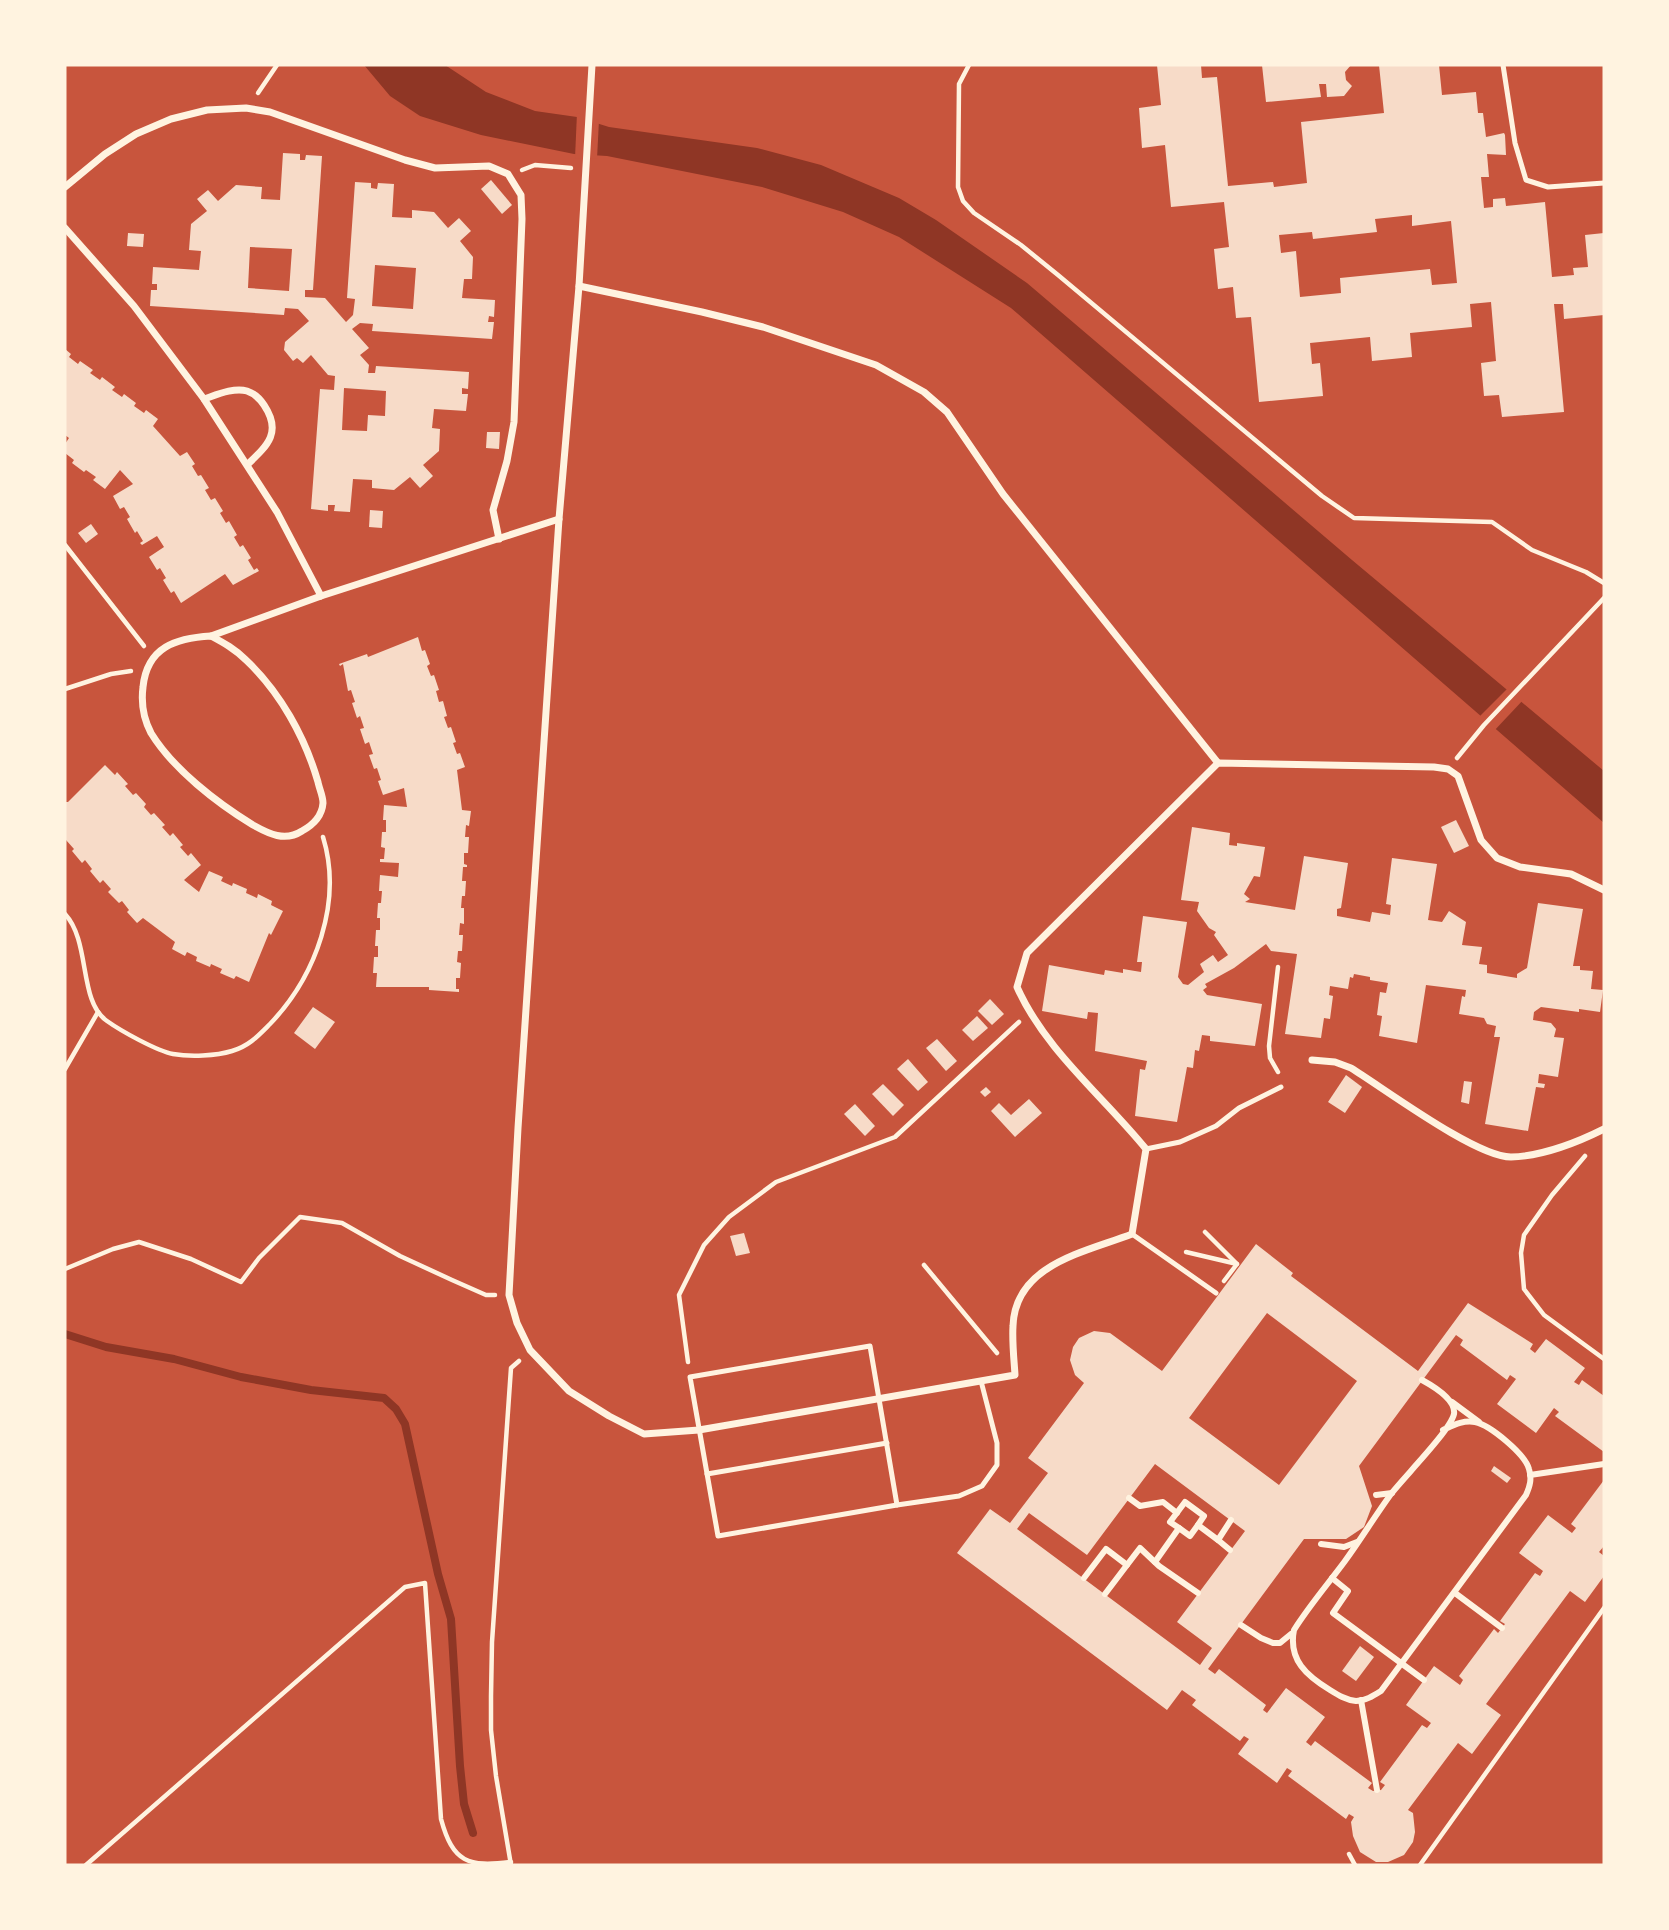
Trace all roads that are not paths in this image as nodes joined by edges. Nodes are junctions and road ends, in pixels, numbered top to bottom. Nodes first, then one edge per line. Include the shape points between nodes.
1 (592, 65) edge
2 (1503, 65) edge
3 (1604, 183) edge
4 (65, 187) edge
5 (65, 228) edge
6 (579, 286) junction
7 (204, 399) junction
8 (248, 464) junction
9 (559, 519) junction
10 (499, 539) junction
11 (321, 596) junction
12 (211, 636) junction
13 (1218, 763) junction
14 (1604, 890) edge
15 (1312, 1060) dead end
16 (1280, 1087) road end
17 (1604, 1129) edge
18 (1146, 1149) junction
19 (1132, 1234) junction
20 (1216, 1293) road end
21 (1422, 1380) dead end
22 (981, 1381) junction
23 (1447, 1398) junction
24 (879, 1399) junction
25 (1482, 1424) junction
26 (699, 1430) junction
27 (1443, 1430) junction
28 (887, 1443) junction
29 (1604, 1464) edge
30 (707, 1474) junction
31 (1530, 1475) junction
32 (1392, 1493) junction
33 (1376, 1495) dead end
34 (1129, 1498) dead end
35 (897, 1505) junction
36 (1177, 1513) junction
37 (1231, 1520) dead end
38 (1198, 1525) junction
39 (1179, 1528) junction
40 (1362, 1539) junction
41 (1218, 1540) junction
42 (1321, 1544) dead end
43 (1230, 1550) dead end
44 (1155, 1562) junction
45 (1127, 1565) junction
46 (1084, 1578) dead end
47 (1332, 1578) junction
48 (1455, 1592) junction
49 (1198, 1593) dead end
50 (1105, 1594) dead end
51 (1241, 1625) dead end
52 (1502, 1628) dead end
53 (1294, 1630) junction
54 (1402, 1664) junction
55 (1424, 1680) dead end
56 (1361, 1700) junction
57 (1377, 1790) dead end

1 - 6 street
2 - 3 lane via 1515,143 1526,180 1548,187
4 - 10 street via 136,134 207,110 246,108 435,168 489,166 508,174 521,195 522,219 514,422 493,510
5 - 7 street via 134,306
6 - 9 street
6 - 13 street via 763,327 876,365 924,392 947,412 1003,494
7 - 8 street
7 - 8 street via 247,391 270,414 274,431 267,446
8 - 11 street
9 - 10 street
9 - 26 street via 509,1295 530,1350 569,1391 644,1433
10 - 11 street
11 - 12 street
12 - 12 street via 186,637 165,647 145,670 141,706 151,732 208,794 266,832 284,838 300,833 318,819 323,802 310,754 276,694 248,662
13 - 14 street via 1448,769 1458,776 1481,840 1497,858 1520,867 1571,874
13 - 18 street via 1027,953 1017,987 1028,1013
15 - 17 street via 1351,1068 1462,1138 1498,1155 1538,1153
16 - 18 lane via 1204,1131
18 - 19 street
19 - 20 lane
19 - 22 street via 1076,1252 1045,1269 1019,1298 1012,1325 1015,1375
21 - 23 street
22 - 24 street
22 - 35 lane via 997,1443 997,1465 982,1486 959,1496
23 - 25 street
23 - 27 street via 1454,1410
24 - 26 street
24 - 26 lane via 870,1346 690,1377
24 - 28 lane
25 - 27 street via 1466,1422
25 - 31 street via 1523,1458
26 - 30 lane
27 - 32 street
28 - 30 lane
28 - 35 lane
29 - 31 street
30 - 35 lane via 718,1536
31 - 48 street via 1526,1495
32 - 33 street
32 - 40 street
34 - 36 street via 1140,1506 1163,1502
36 - 38 street via 1185,1502 1204,1516
36 - 39 street via 1170,1522
37 - 41 street
38 - 39 street via 1190,1536
38 - 41 street
39 - 44 street
40 - 42 street via 1344,1547
40 - 47 street
41 - 43 street
44 - 45 street via 1140,1548
44 - 49 street
45 - 46 street via 1106,1549
45 - 50 street
47 - 53 street
47 - 54 street via 1348,1591 1333,1613
48 - 52 street
48 - 54 street
51 - 53 street via 1273,1643 1287,1640
53 - 56 street via 1292,1641 1301,1669 1342,1698
54 - 55 street
54 - 56 street via 1381,1691
56 - 57 street

